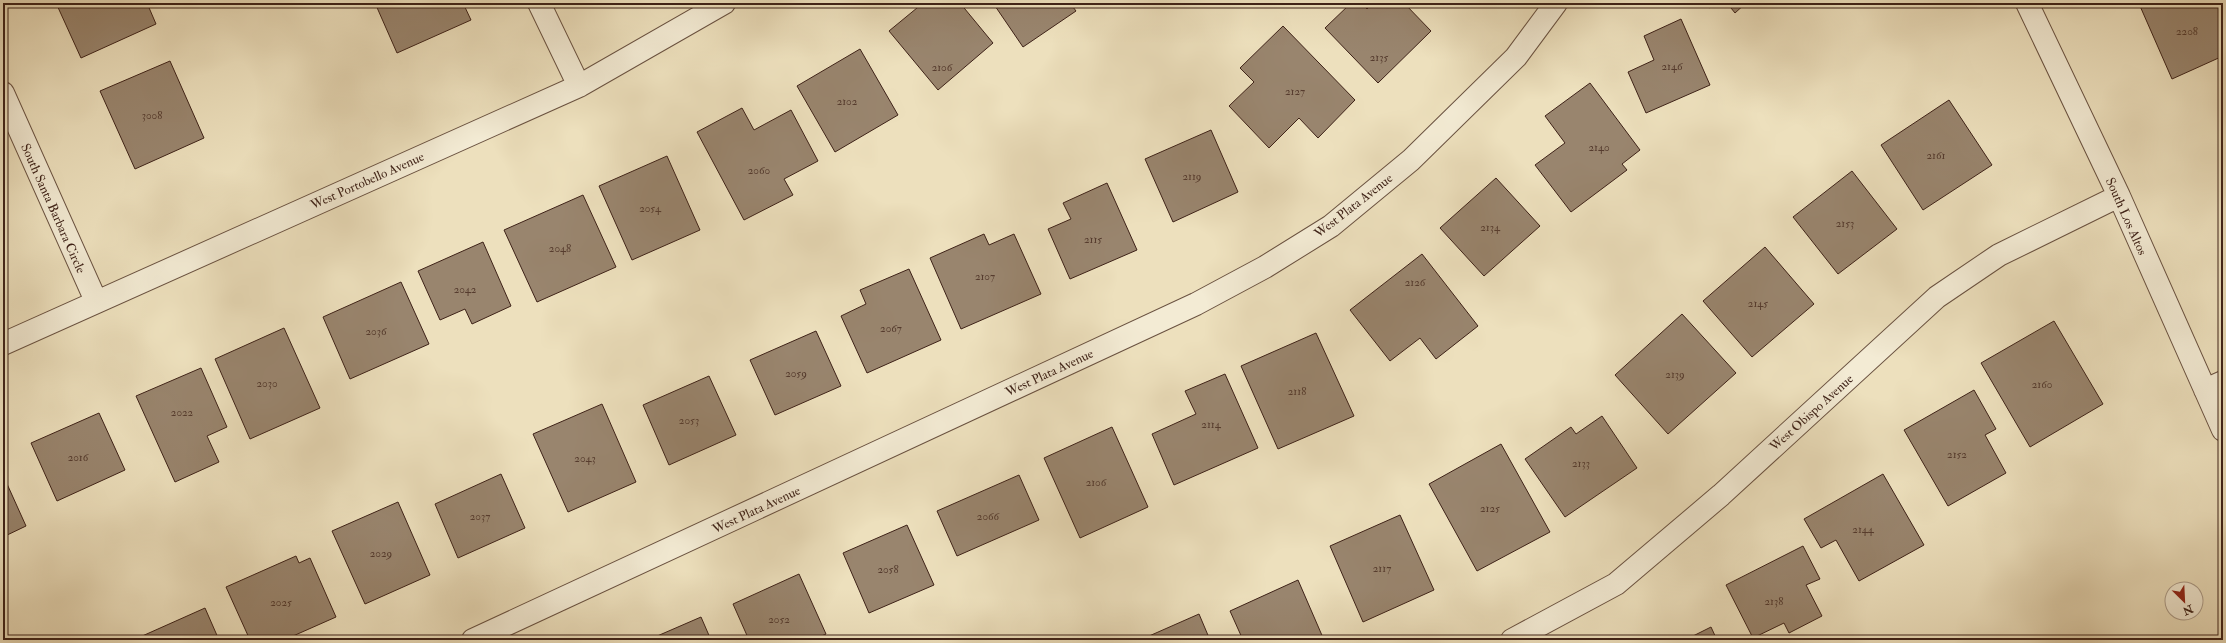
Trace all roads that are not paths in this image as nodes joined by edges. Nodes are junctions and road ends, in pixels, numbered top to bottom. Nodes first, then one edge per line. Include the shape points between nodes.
1 (538, 3) edge
2 (724, 3) edge
3 (1556, 3) edge
4 (2027, 3) edge
5 (579, 86) junction
6 (3, 93) edge
7 (2119, 196) junction
8 (96, 301) junction
9 (3, 344) edge
10 (2214, 386) edge
11 (2223, 430) edge
12 (473, 640) edge
13 (1512, 640) edge

1 - 5 street
2 - 5 street, West Portobello Avenue
3 - 12 street, West Plata Avenue via 1516,57 1411,160 1331,226 1265,267 1188,308
4 - 7 street, South Los Altos
5 - 8 street, West Portobello Avenue
6 - 8 street, South Santa Barbara Circle
7 - 10 street, South Los Altos
7 - 13 street, West Obispo Avenue via 1999,255 1937,297 1721,494 1616,584
8 - 9 street, West Portobello Avenue
10 - 11 street, South Los Altos

